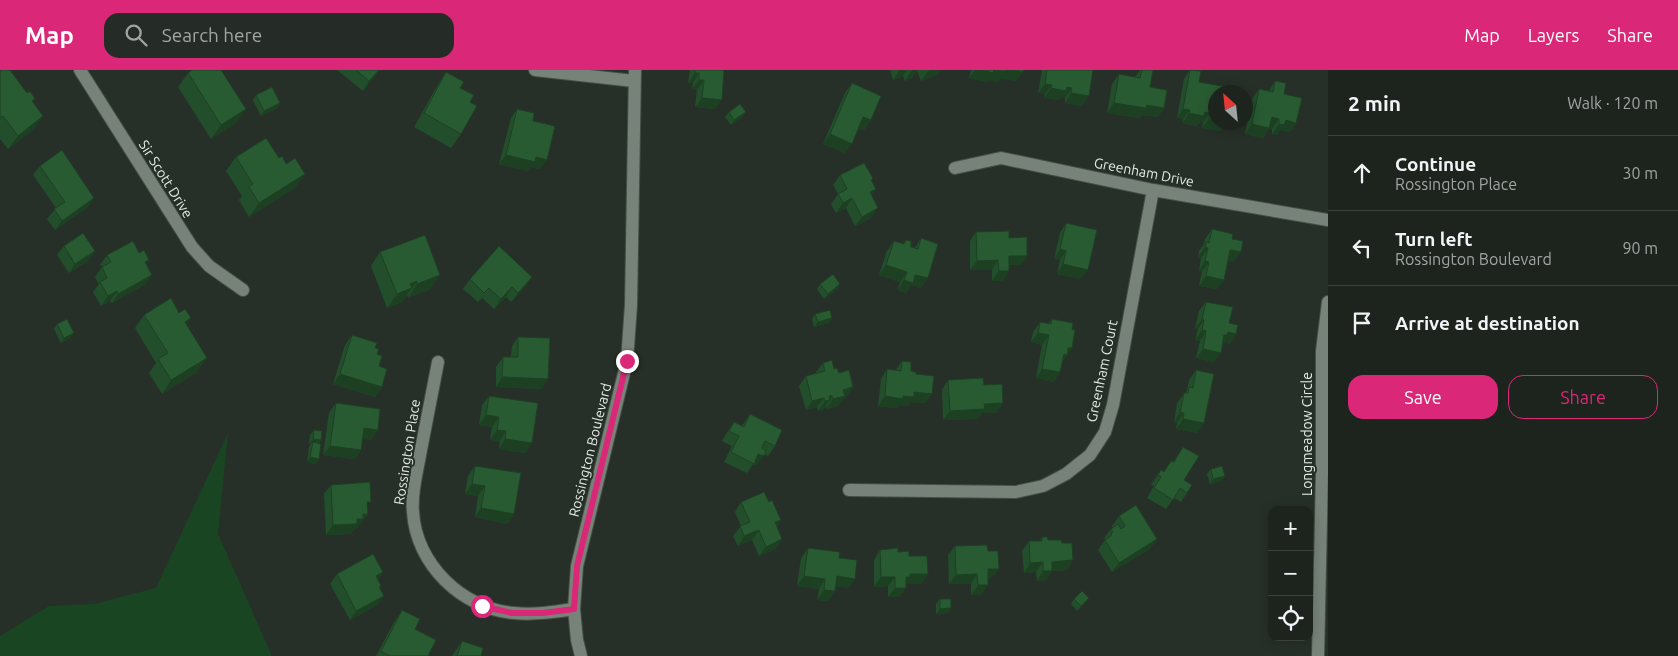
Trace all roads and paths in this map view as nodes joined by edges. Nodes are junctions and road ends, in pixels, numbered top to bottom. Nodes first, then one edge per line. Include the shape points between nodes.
1 (80, 70) edge
2 (535, 70) edge
3 (634, 76) edge
4 (955, 168) dead end
5 (1153, 190) junction
6 (1328, 220) edge
7 (243, 290) dead end
8 (1328, 302) edge
9 (438, 362) dead end
10 (1325, 472) edge
11 (849, 490) dead end
12 (574, 609) junction
13 (580, 656) edge
14 (1318, 656) edge

1 - 7 street, Sir Scott Drive via 192,247 209,266
2 - 3 street
3 - 12 street, Rossington Boulevard via 631,305 627,361 577,566
4 - 5 street, Greenham Drive via 1001,158
5 - 6 street, Greenham Drive
5 - 11 street, Greenham Court via 1113,405 1105,432 1090,456 1066,474 1042,486 1016,492
8 - 10 street, Longmeadow Circle via 1322,351
9 - 12 street, Rossington Place via 412,511 418,538 430,562 444,581 482,606 512,613
10 - 14 street, Longmeadow Circle
12 - 13 street, Rossington Boulevard

